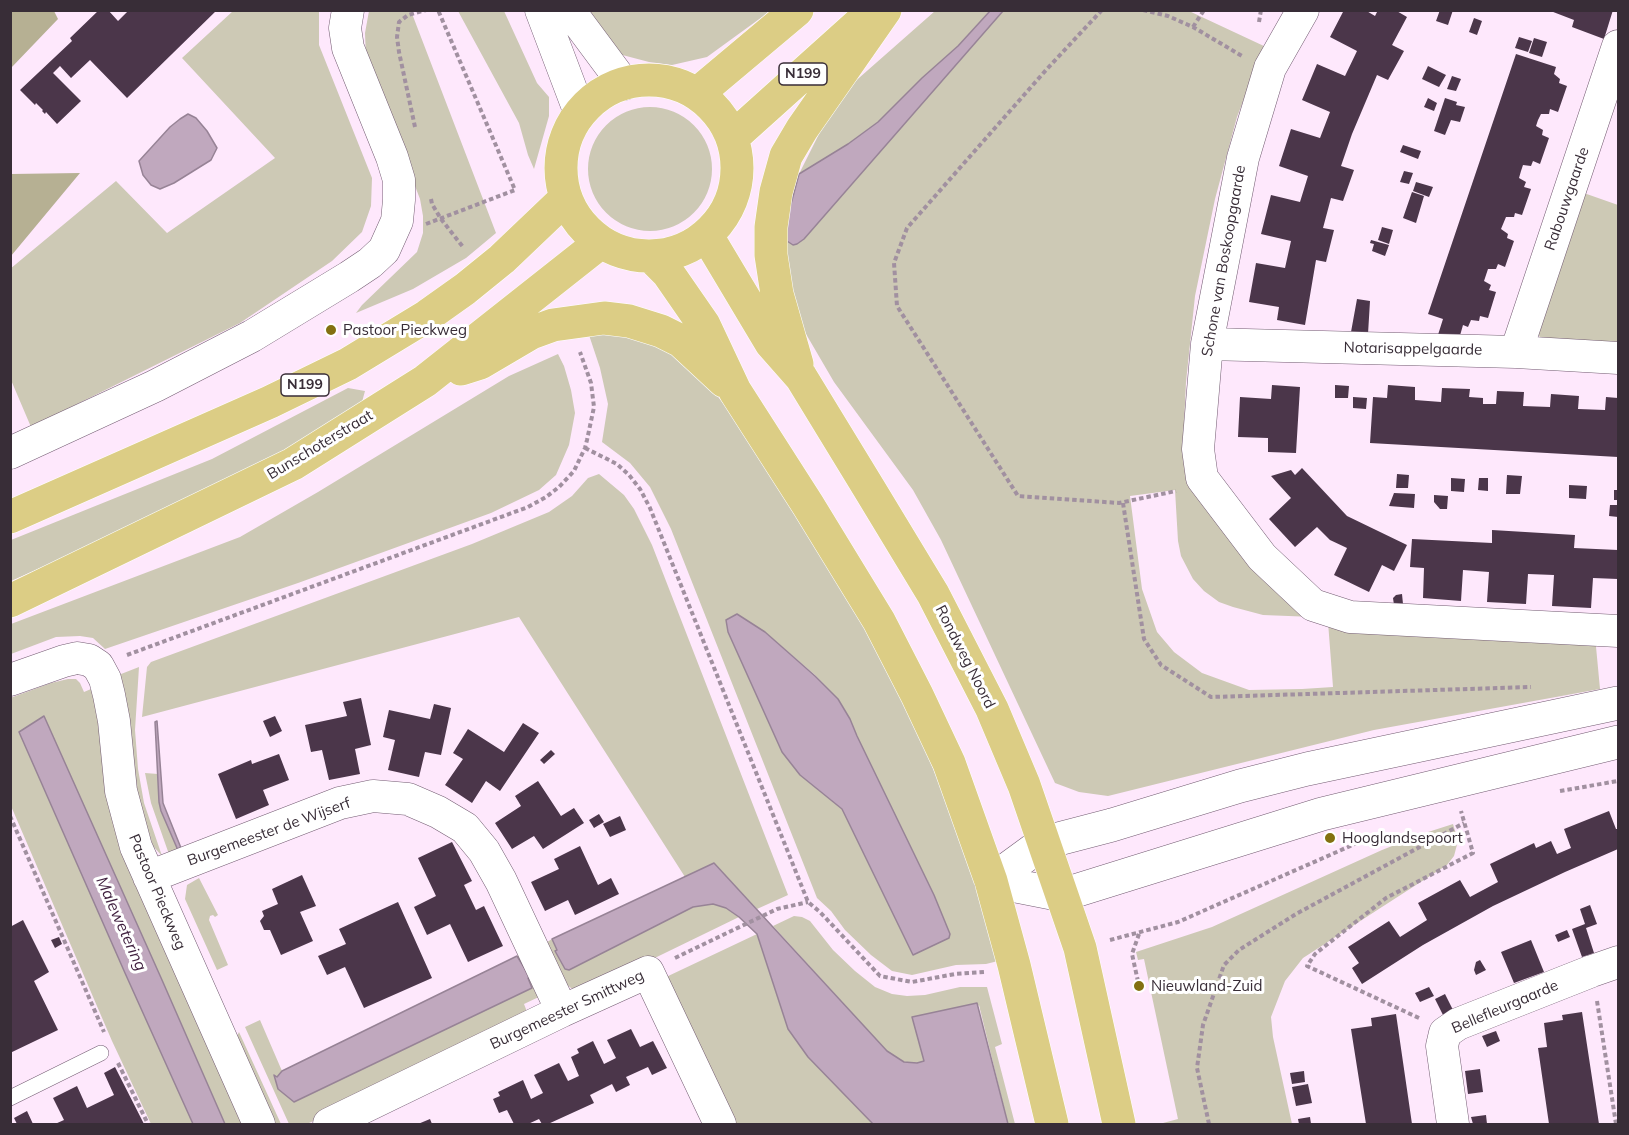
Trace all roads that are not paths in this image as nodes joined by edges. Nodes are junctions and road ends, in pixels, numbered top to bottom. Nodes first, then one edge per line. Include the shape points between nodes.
1 (348, 10) edge
2 (541, 10) edge
3 (569, 10) edge
4 (797, 10) edge
5 (875, 10) edge
6 (885, 10) edge
7 (1303, 10) edge
8 (1618, 46) edge
9 (624, 84) junction
10 (697, 94) junction
11 (580, 113) junction
12 (732, 138) junction
13 (566, 198) junction
14 (707, 236) junction
15 (601, 242) junction
16 (652, 257) junction
17 (1207, 344) junction
18 (1516, 352) junction
19 (1618, 358) edge
20 (801, 377) junction
21 (425, 381) junction
22 (735, 391) junction
23 (10, 453) edge
24 (10, 517) edge
25 (19, 597) edge
26 (1618, 631) edge
27 (10, 680) edge
28 (1618, 703) edge
29 (1618, 742) edge
30 (1043, 843) junction
31 (149, 877) junction
32 (991, 881) junction
33 (1062, 896) junction
34 (1605, 967) edge
35 (562, 1011) junction
36 (108, 1055) road end
37 (10, 1098) edge
38 (259, 1125) edge
39 (329, 1125) edge
40 (720, 1125) edge
41 (1052, 1125) edge
42 (1119, 1125) edge
43 (1454, 1125) edge

1 - 23 street via 348,48 399,180 397,221 384,250 370,263 252,336
2 - 11 street
3 - 9 street
4 - 10 main road
5 - 12 main road, N199
6 - 20 main road via 802,129 786,156 776,192 771,255 777,294
7 - 17 street, Schone van Boskoopgaarde via 1270,68 1243,158
8 - 18 street, Rabouwgaarde
9 - 10 main road via 669,82
9 - 11 main road via 597,97
10 - 12 main road via 720,116
11 - 13 main road via 563,152
12 - 14 main road via 737,165 735,188 724,215
13 - 15 main road via 583,226
13 - 24 main road, N199 via 465,289 348,364
14 - 16 main road via 682,250
14 - 20 main road, Rondweg Noord via 771,342
15 - 16 main road via 626,253
15 - 21 main road, Bunschoterstraat
16 - 22 main road via 704,325
17 - 18 street, Notarisappelgaarde
17 - 26 street, Schone van Boskoopgaarde via 1198,449 1202,478 1262,558 1312,605 1350,617
18 - 19 street, Notarisappelgaarde
20 - 30 main road, Rondweg Noord via 933,594 992,710 1024,785
21 - 22 main road via 480,363 531,333 553,325 604,318 628,321 681,341
21 - 25 main road, Bunschoterstraat via 293,464
22 - 32 main road via 873,612 912,685 949,763
27 - 31 street, Pastoor Pieckweg via 77,658 98,666 105,679 114,721 126,816
28 - 30 street via 1307,769
29 - 33 street via 1322,814
30 - 32 street
30 - 33 main road, Rondweg Noord
31 - 35 street, Burgemeester de Wijserf via 340,803 373,796 408,799 465,828 484,852
31 - 38 street, Pastoor Pieckweg
32 - 33 street
32 - 41 main road
33 - 42 main road, Rondweg Noord via 1080,948
34 - 43 street, Bellefleurgaarde via 1458,1024 1445,1033 1442,1046
35 - 39 street, Burgemeester Smittweg
35 - 40 street, Burgemeester Smittweg via 648,972
36 - 37 lane

